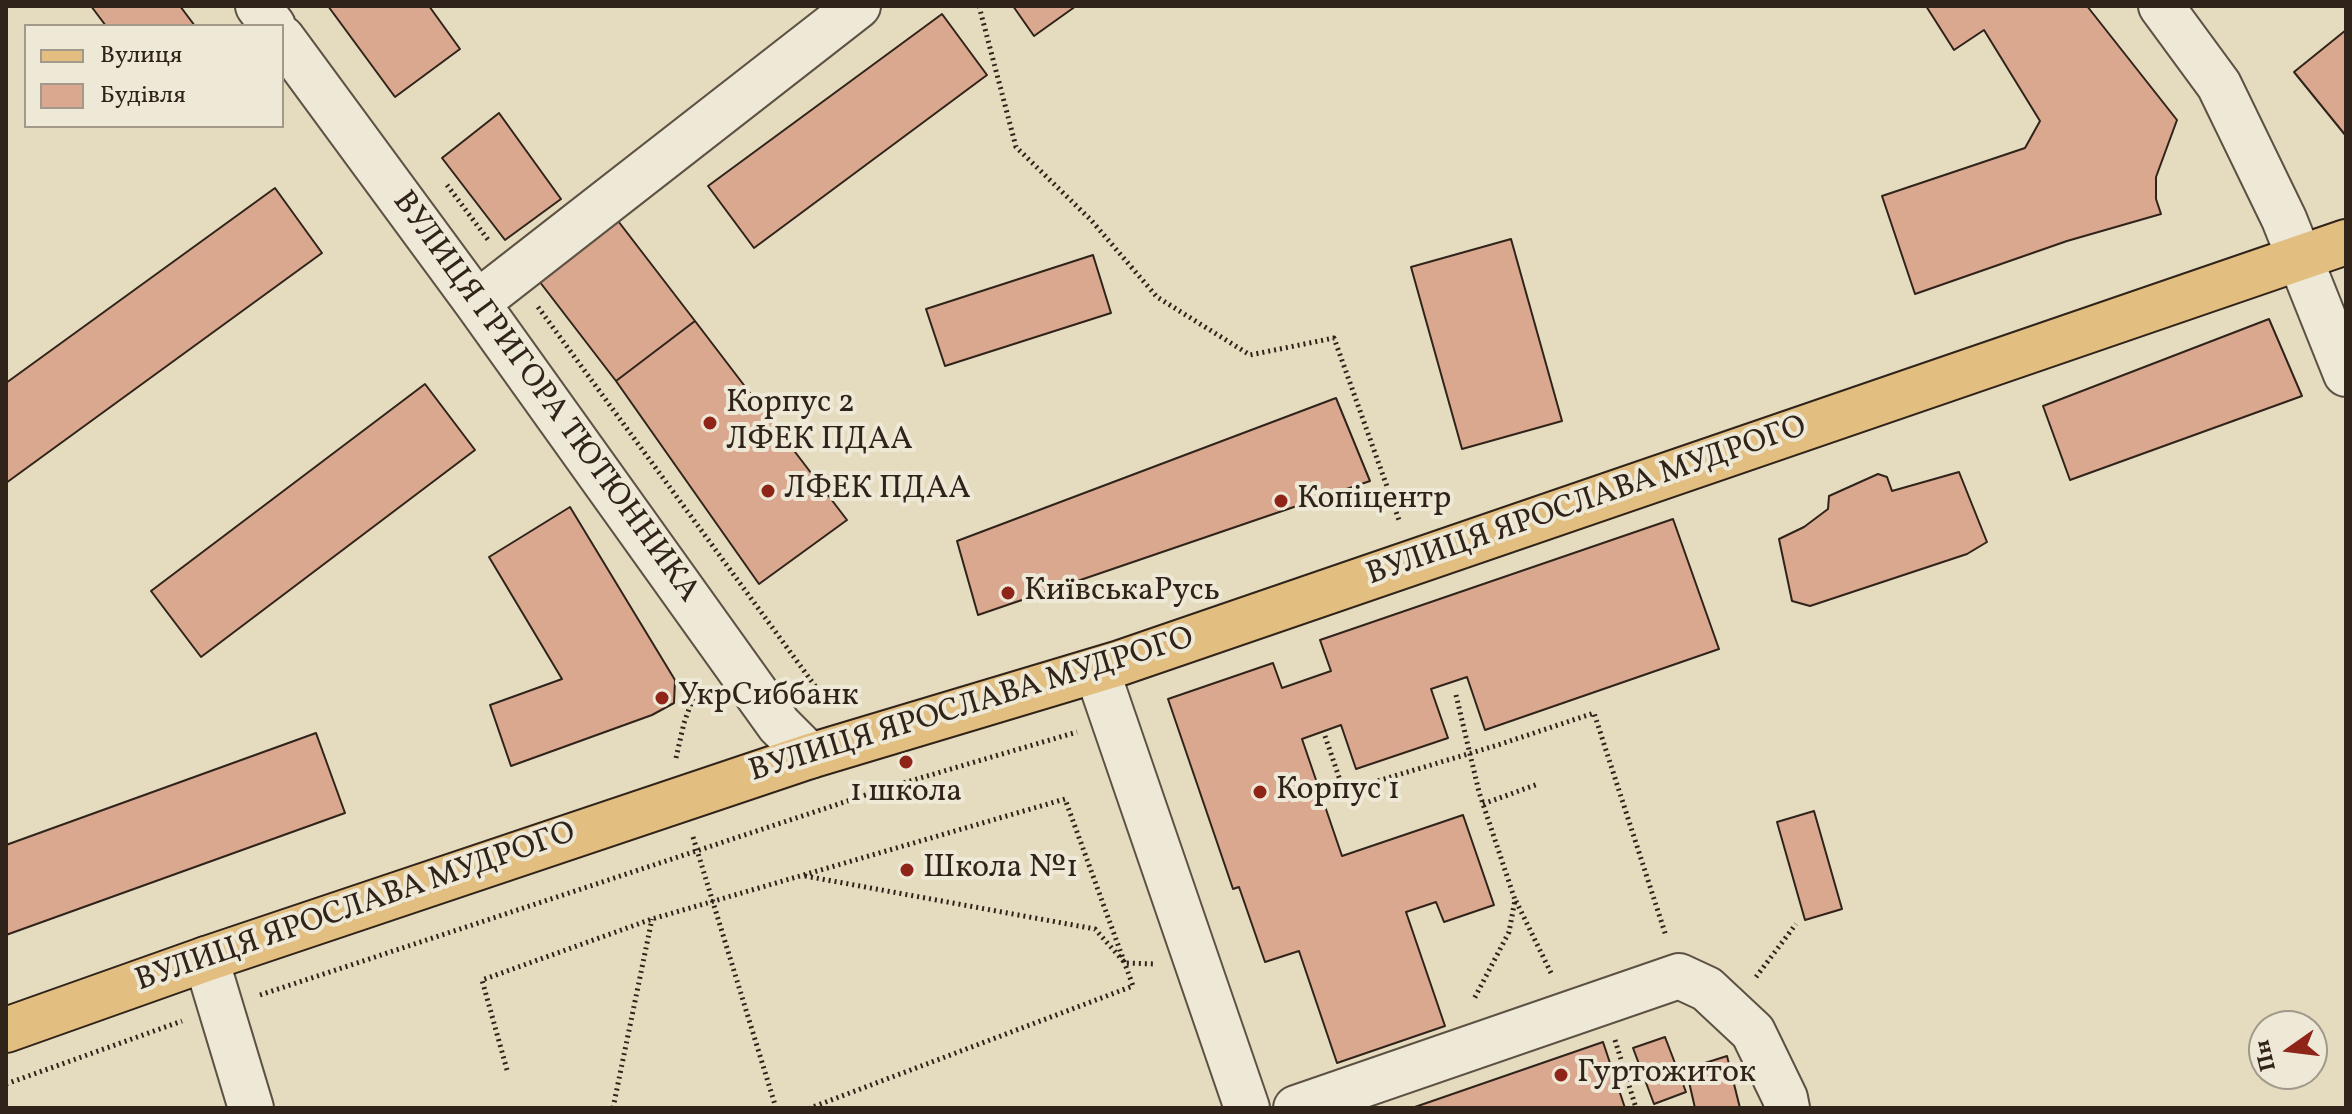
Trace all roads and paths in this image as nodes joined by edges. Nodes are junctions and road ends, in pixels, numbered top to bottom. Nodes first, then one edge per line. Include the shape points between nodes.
1 (258, 6) edge
2 (858, 6) edge
3 (979, 6) edge
4 (2161, 6) edge
5 (272, 24) edge
6 (284, 41) edge
7 (438, 172) dead end
8 (2346, 242) edge
9 (2300, 258) junction
10 (514, 274) junction
11 (477, 303) junction
12 (2346, 374) edge
13 (1400, 524) dead end
14 (1097, 671) junction
15 (1456, 695) dead end
16 (830, 707) dead end
17 (1115, 721) junction
18 (1325, 736) dead end
19 (1469, 754) junction
20 (810, 756) junction
21 (1538, 784) dead end
22 (1483, 804) junction
23 (697, 850) junction
24 (801, 875) junction
25 (1515, 900) junction
26 (713, 901) junction
27 (652, 919) junction
28 (206, 959) junction
29 (1125, 963) junction
30 (1199, 969) junction
31 (1679, 976) junction
32 (222, 1007) junction
33 (1584, 1007) junction
34 (1469, 1010) dead end
35 (6, 1030) edge
36 (507, 1070) dead end
37 (6, 1084) edge
38 (251, 1108) edge
39 (613, 1108) edge
40 (776, 1108) edge
41 (810, 1108) edge
42 (1247, 1108) edge
43 (1296, 1108) edge
44 (1636, 1108) edge
45 (1787, 1108) edge

1 - 5 street
2 - 10 street
3 - 13 path via 1016,147 1091,220 1157,297 1250,355 1334,338
4 - 9 street via 2219,85
6 - 11 street, ВУЛИЦЯ ГРИГОРА ТЮТЮННИКА
7 - 10 path
8 - 9 main road, ВУЛИЦЯ ЯРОСЛАВА МУДРОГО
9 - 12 street
9 - 14 main road, ВУЛИЦЯ ЯРОСЛАВА МУДРОГО
10 - 11 street
10 - 16 path
11 - 20 street, ВУЛИЦЯ ГРИГОРА ТЮТЮННИКА via 779,725
14 - 17 street
14 - 20 main road, ВУЛИЦЯ ЯРОСЛАВА МУДРОГО
15 - 19 path
17 - 23 path
17 - 30 street
18 - 19 path via 1342,786 1354,788
19 - 22 path
19 - 31 path via 1594,713
20 - 28 main road, ВУЛИЦЯ ЯРОСЛАВА МУДРОГО
21 - 22 path
22 - 25 path
23 - 26 path
23 - 32 path
24 - 26 path
24 - 29 path via 1095,929
24 - 29 path via 1065,799
25 - 33 path
25 - 34 path via 1509,932
26 - 27 path
26 - 40 path
27 - 36 path via 482,980
27 - 39 path
28 - 32 street
28 - 35 main road, ВУЛИЦЯ ЯРОСЛАВА МУДРОГО
29 - 30 path
29 - 41 path via 1133,986
30 - 42 street
31 - 33 street
31 - 45 street via 1707,989 1753,1032
32 - 37 path
32 - 38 street
33 - 43 street
33 - 44 path via 1618,1048

